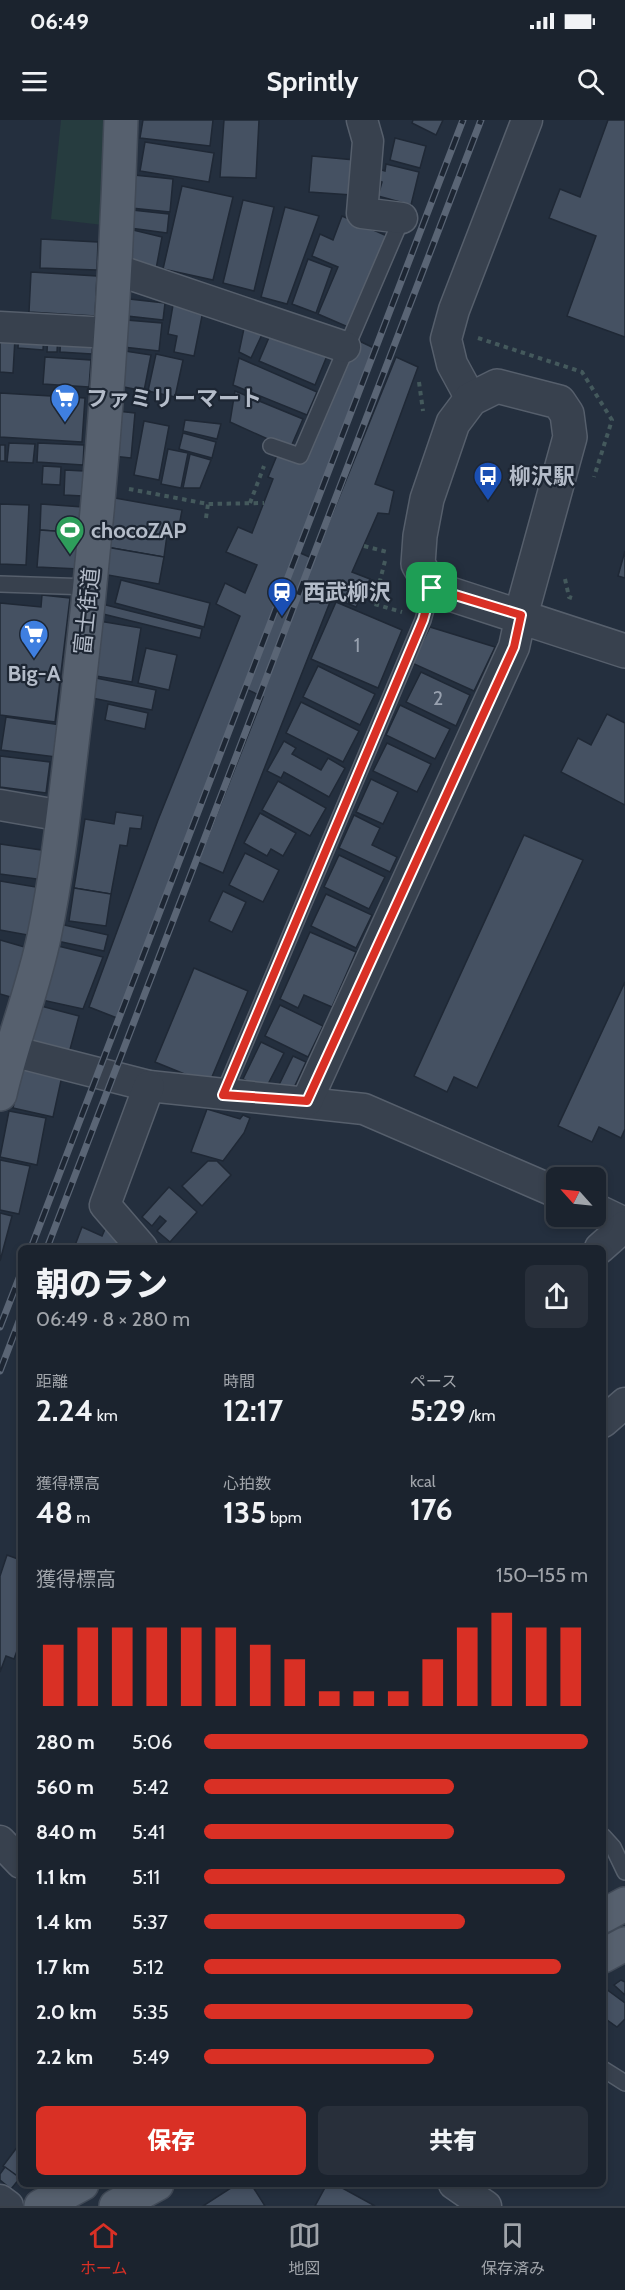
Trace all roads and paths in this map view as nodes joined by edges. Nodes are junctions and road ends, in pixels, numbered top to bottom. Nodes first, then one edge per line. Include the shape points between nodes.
1 (121, 120) edge
2 (362, 120) edge
3 (527, 120) edge
4 (402, 218) joint
5 (117, 270) junction
6 (0, 327) edge
7 (111, 333) junction
8 (345, 347) junction
9 (471, 399) junction
10 (271, 446) joint
11 (99, 484) junction
12 (264, 502) dead end
13 (250, 503) junction
14 (208, 504) junction
15 (206, 518) dead end
16 (364, 546) dead end
17 (387, 552) dead end
18 (0, 584) edge
19 (91, 586) junction
20 (432, 588) junction
21 (521, 615) junction
22 (625, 651) edge
23 (0, 806) edge
24 (63, 816) junction
25 (5, 1049) edge
26 (149, 1086) junction
27 (0, 1094) edge
28 (223, 1095) junction
29 (307, 1101) junction
30 (546, 1188) edge
31 (606, 1214) edge
32 (625, 1224) edge
33 (139, 1245) edge
34 (603, 1245) edge
35 (625, 1403) edge
36 (606, 1419) edge
37 (606, 1839) edge
38 (0, 1841) edge
39 (18, 1860) edge
40 (625, 1872) edge
41 (625, 1904) edge
42 (606, 1914) edge
43 (625, 1944) edge
44 (606, 1954) edge
45 (606, 2071) edge
46 (625, 2083) edge
47 (76, 2187) edge
48 (151, 2187) edge
49 (458, 2187) edge
50 (0, 2200) edge
51 (8, 2206) edge
52 (41, 2206) edge
53 (116, 2206) edge
54 (486, 2206) edge

1 - 5 main road, 富士街道
2 - 4 street via 368,141 362,213
3 - 9 street via 446,339 452,364
4 - 8 lane
5 - 7 main road, 富士街道
5 - 8 street
6 - 7 street
7 - 11 main road, 富士街道
8 - 10 lane via 300,456
9 - 20 street via 453,423 427,499 418,564
9 - 21 street via 497,386 559,402 567,414 570,437
10 - 13 path
11 - 14 path
11 - 19 main road, 富士街道
12 - 13 path
13 - 14 path
14 - 15 path
16 - 17 path
18 - 19 lane
19 - 24 main road, 富士街道
20 - 21 street
20 - 28 lane via 423,620
21 - 22 street
21 - 29 street via 514,647
23 - 24 street
24 - 25 main road, 富士街道 via 44,938
25 - 26 street
25 - 27 main road, 富士街道
26 - 28 street
26 - 33 street via 105,1205
28 - 29 street
29 - 30 street via 363,1109
31 - 32 street
32 - 34 street
35 - 36 street
37 - 40 lane
38 - 39 street
41 - 42 main road
43 - 44 main road
45 - 46 lane
47 - 52 main road
48 - 53 main road
49 - 54 street
50 - 51 street

